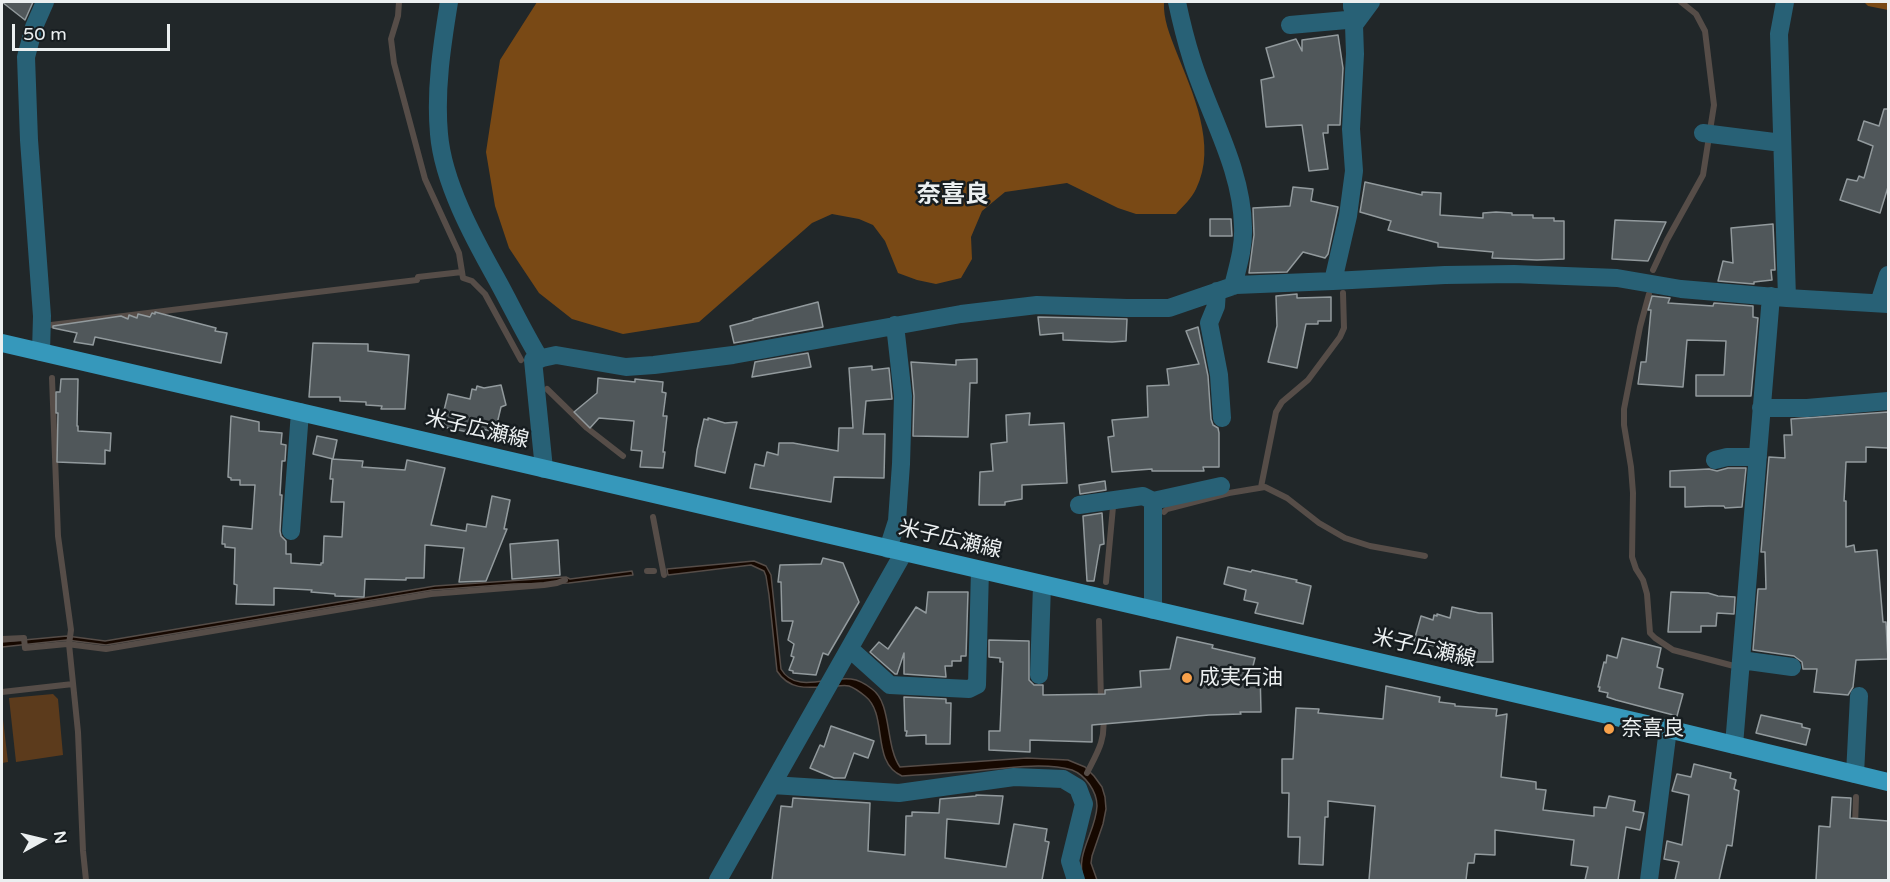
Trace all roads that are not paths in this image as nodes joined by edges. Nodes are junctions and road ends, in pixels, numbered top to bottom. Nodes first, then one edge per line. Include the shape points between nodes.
1 (45, 2) edge
2 (449, 2) edge
3 (1176, 2) edge
4 (1371, 2) edge
5 (1785, 2) edge
6 (1355, 10) edge
7 (1290, 25) dead end
8 (1703, 133) dead end
9 (1782, 143) junction
10 (1888, 275) edge
11 (1333, 281) junction
12 (1225, 289) junction
13 (1779, 297) junction
14 (1884, 303) edge
15 (895, 325) junction
16 (2, 343) edge
17 (41, 352) junction
18 (540, 359) junction
19 (1888, 401) edge
20 (1761, 408) junction
21 (300, 412) junction
22 (1222, 418) dead end
23 (1758, 457) junction
24 (1715, 460) dead end
25 (544, 469) junction
26 (1221, 486) dead end
27 (1153, 501) junction
28 (1079, 505) dead end
29 (291, 531) dead end
30 (896, 550) junction
31 (980, 570) junction
32 (1042, 585) junction
33 (1153, 610) junction
34 (850, 649) junction
35 (1741, 660) junction
36 (1792, 667) dead end
37 (1039, 675) dead end
38 (1859, 696) dead end
39 (1668, 729) junction
40 (1734, 745) junction
41 (1856, 774) junction
42 (1888, 782) edge
43 (772, 786) junction
44 (718, 880) edge
45 (1076, 880) edge
46 (1648, 880) edge

1 - 17 street via 26,57
2 - 18 street via 438,106 444,162 486,261
3 - 12 street via 1241,199 1242,250
4 - 6 street
5 - 9 street via 1779,34
6 - 7 street
6 - 11 street via 1351,129 1354,171
8 - 9 street
9 - 13 street
10 - 14 street
11 - 12 street
11 - 13 street via 1514,274 1606,278
12 - 15 street via 1169,308 1037,304
12 - 22 street via 1209,323
13 - 14 street
13 - 20 street
15 - 18 street via 733,355 654,365 626,367 556,355
15 - 30 street via 903,396
16 - 17 main road, 米子広瀬線
17 - 21 main road, 米子広瀬線
18 - 25 street via 533,360
19 - 20 street
20 - 23 street
21 - 25 main road, 米子広瀬線
21 - 29 street
23 - 24 street
23 - 35 street
25 - 30 main road, 米子広瀬線
26 - 27 street
27 - 28 street via 1143,496
27 - 33 street
30 - 31 main road, 米子広瀬線
30 - 34 street
31 - 32 main road, 米子広瀬線
31 - 34 street via 977,685 969,689 890,685
32 - 33 main road, 米子広瀬線
32 - 37 street
33 - 39 main road, 米子広瀬線
34 - 43 street
35 - 36 street
35 - 40 street
38 - 41 street
39 - 40 main road, 米子広瀬線
39 - 46 street
40 - 41 main road, 米子広瀬線
41 - 42 main road, 米子広瀬線
43 - 44 street
43 - 45 street via 899,793 1014,777 1064,779 1078,788 1084,804 1070,861

